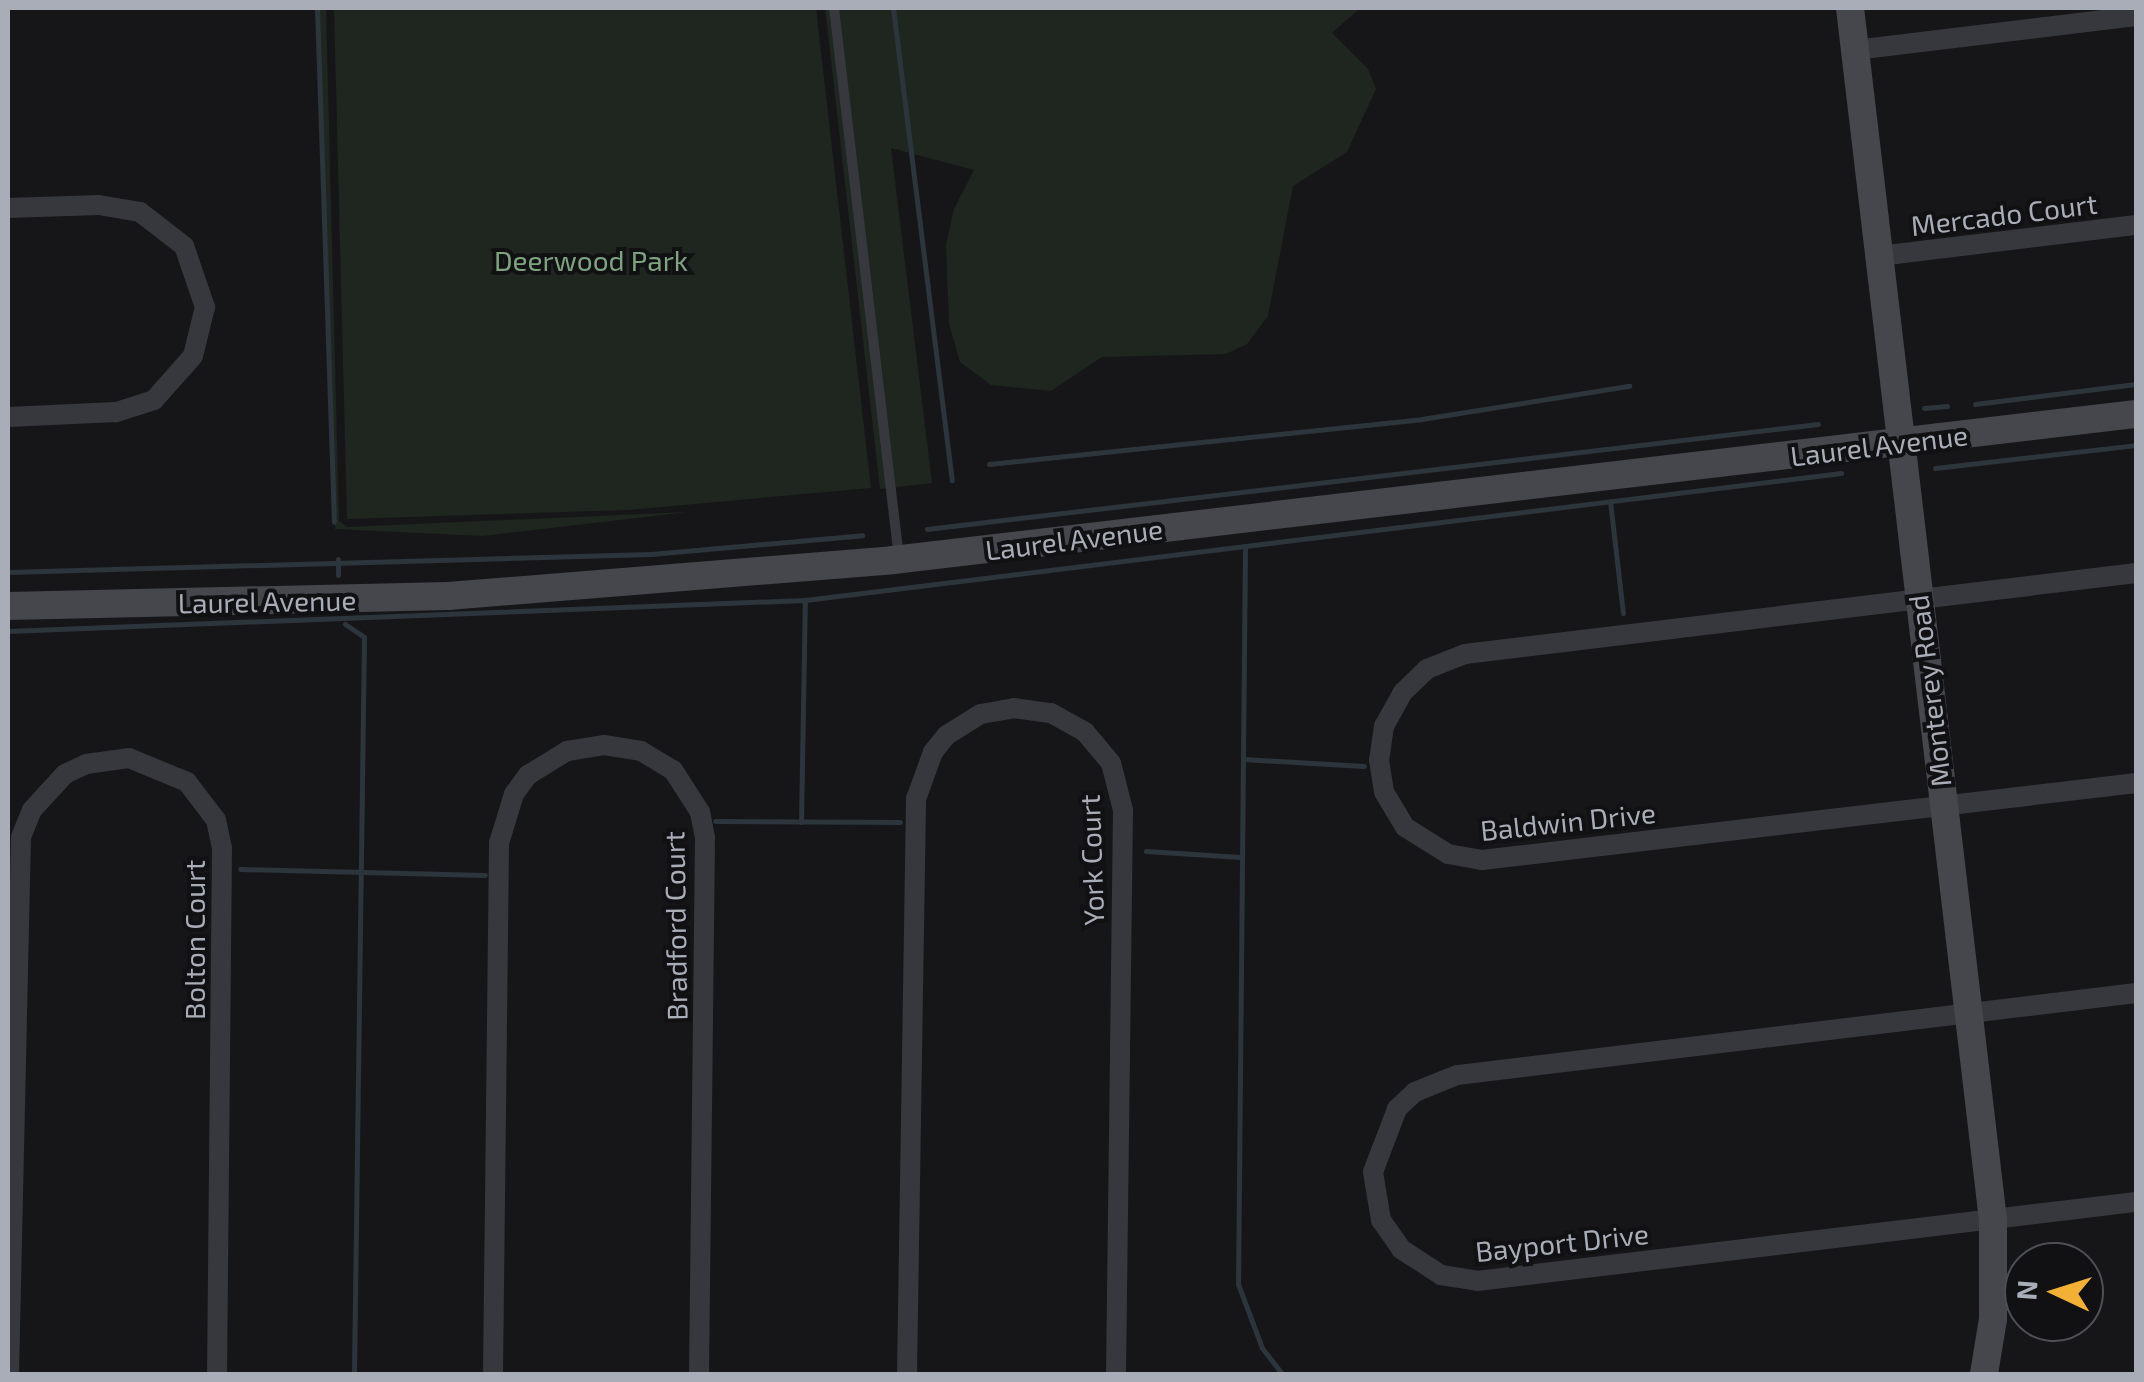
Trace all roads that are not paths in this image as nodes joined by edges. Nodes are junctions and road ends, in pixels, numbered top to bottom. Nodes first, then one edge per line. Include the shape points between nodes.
1 (834, 8) edge
2 (1850, 8) edge
3 (2136, 16) edge
4 (1855, 50) junction
5 (8, 208) edge
6 (2136, 226) edge
7 (1879, 256) junction
8 (2136, 414) edge
9 (8, 416) edge
10 (1900, 443) junction
11 (899, 559) junction
12 (2136, 572) edge
13 (1919, 599) junction
14 (8, 606) edge
15 (2136, 783) edge
16 (1942, 806) junction
17 (2136, 993) edge
18 (1967, 1013) junction
19 (2136, 1202) edge
20 (1993, 1219) junction
21 (9, 1374) edge
22 (217, 1374) edge
23 (494, 1374) edge
24 (699, 1374) edge
25 (906, 1374) edge
26 (1116, 1374) edge
27 (1984, 1374) edge

1 - 11 lane
2 - 4 main road, Monterey Road
3 - 4 street
4 - 7 main road, Monterey Road
5 - 9 street via 99,205 140,212 184,246 205,307 194,356 154,400 116,412
6 - 7 street, Mercado Court
7 - 10 main road, Monterey Road
8 - 10 main road, Laurel Avenue
10 - 11 main road, Laurel Avenue
10 - 13 main road, Monterey Road
11 - 14 main road, Laurel Avenue via 448,596
12 - 13 street, Baldwin Drive
13 - 16 main road, Monterey Road
13 - 16 street, Baldwin Drive via 1465,654 1427,669 1402,692 1384,726 1379,760 1384,792 1406,827 1448,854 1482,860
15 - 16 street, Baldwin Drive
16 - 18 main road, Monterey Road
17 - 18 street, Bayport Drive
18 - 20 main road, Monterey Road
18 - 20 street, Bayport Drive via 1434,1081 1385,1126 1372,1172 1374,1197 1390,1236 1412,1259 1441,1275 1477,1281
19 - 20 street, Bayport Drive
20 - 27 main road, Monterey Road via 1993,1319
21 - 22 street, Bolton Court via 21,836 32,810 65,774 128,758 187,782 210,810 222,848
23 - 24 street, Bradford Court via 499,843 514,794 528,775 568,751 604,745 641,750 673,770 700,812 705,838
25 - 26 street, York Court via 916,798 933,752 948,735 981,714 1014,708 1052,713 1086,732 1111,763 1121,798

